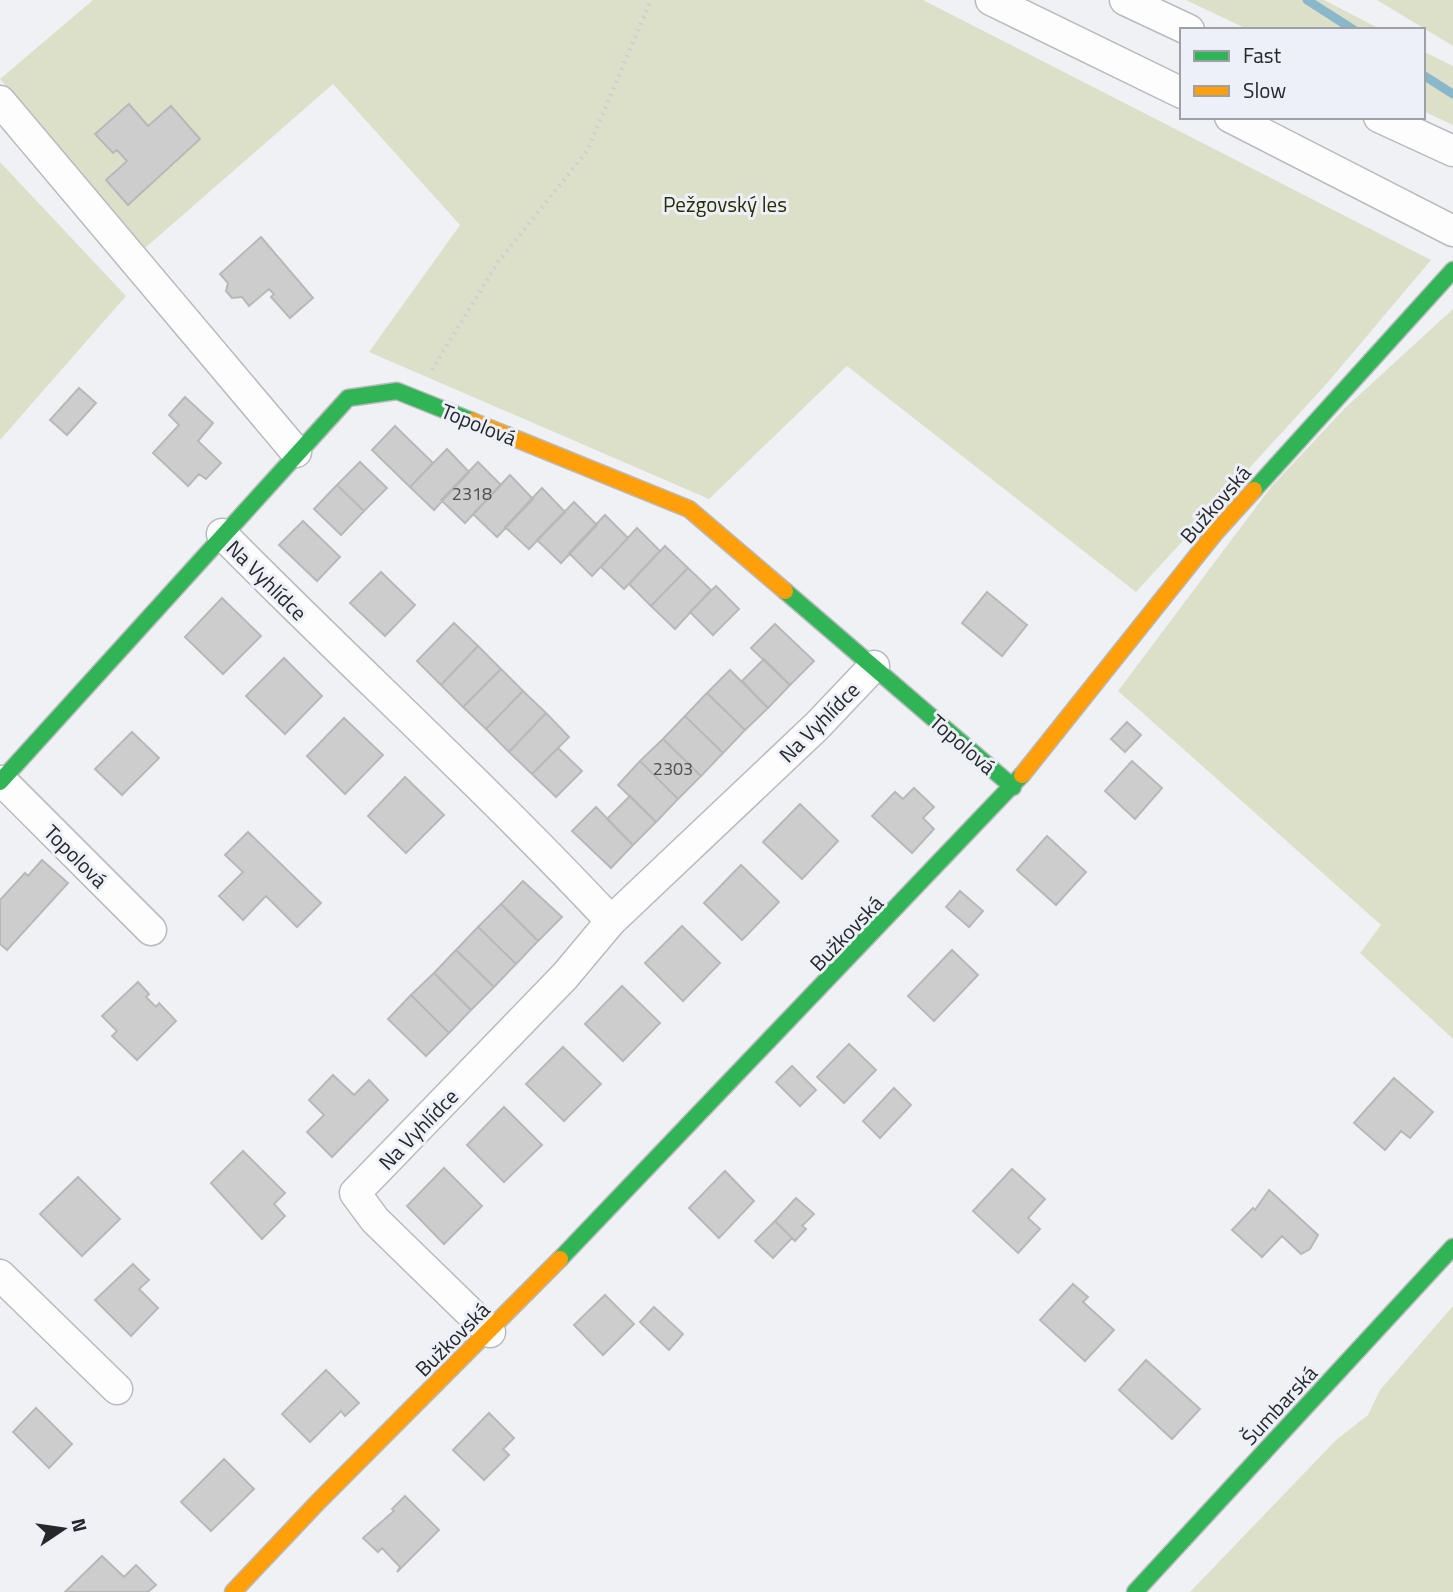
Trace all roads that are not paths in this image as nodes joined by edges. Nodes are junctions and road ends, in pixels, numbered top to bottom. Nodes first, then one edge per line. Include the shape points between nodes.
1 (991, 0) edge
2 (1125, 0) edge
3 (1185, 28) edge
4 (1180, 92) edge
5 (0, 101) edge
6 (1234, 119) edge
7 (1383, 119) edge
8 (1453, 151) edge
9 (1453, 231) edge
10 (1453, 270) edge
11 (296, 452) junction
12 (222, 534) junction
13 (874, 666) junction
14 (1, 781) edge
15 (1013, 788) junction
16 (611, 921) junction
17 (151, 930) dead end
18 (1453, 1247) edge
19 (0, 1275) edge
20 (490, 1332) junction
21 (117, 1389) dead end
22 (233, 1592) edge
23 (1135, 1592) edge

1 - 4 street
2 - 3 street
5 - 11 street
6 - 9 street
7 - 8 street
10 - 15 street, Bužkovská via 1215,533
11 - 12 street, Topolová
11 - 13 street, Topolová via 348,398 397,391 689,509
12 - 14 street, Topolová
12 - 16 street, Na Vyhlídce via 535,839
13 - 15 street, Topolová
13 - 16 street, Na Vyhlídce
14 - 17 street, Topolová
15 - 20 street, Bužkovská
16 - 20 street, Na Vyhlídce via 565,976 355,1193 375,1220
18 - 23 street, Šumbarská
19 - 21 street
20 - 22 street, Bužkovská

